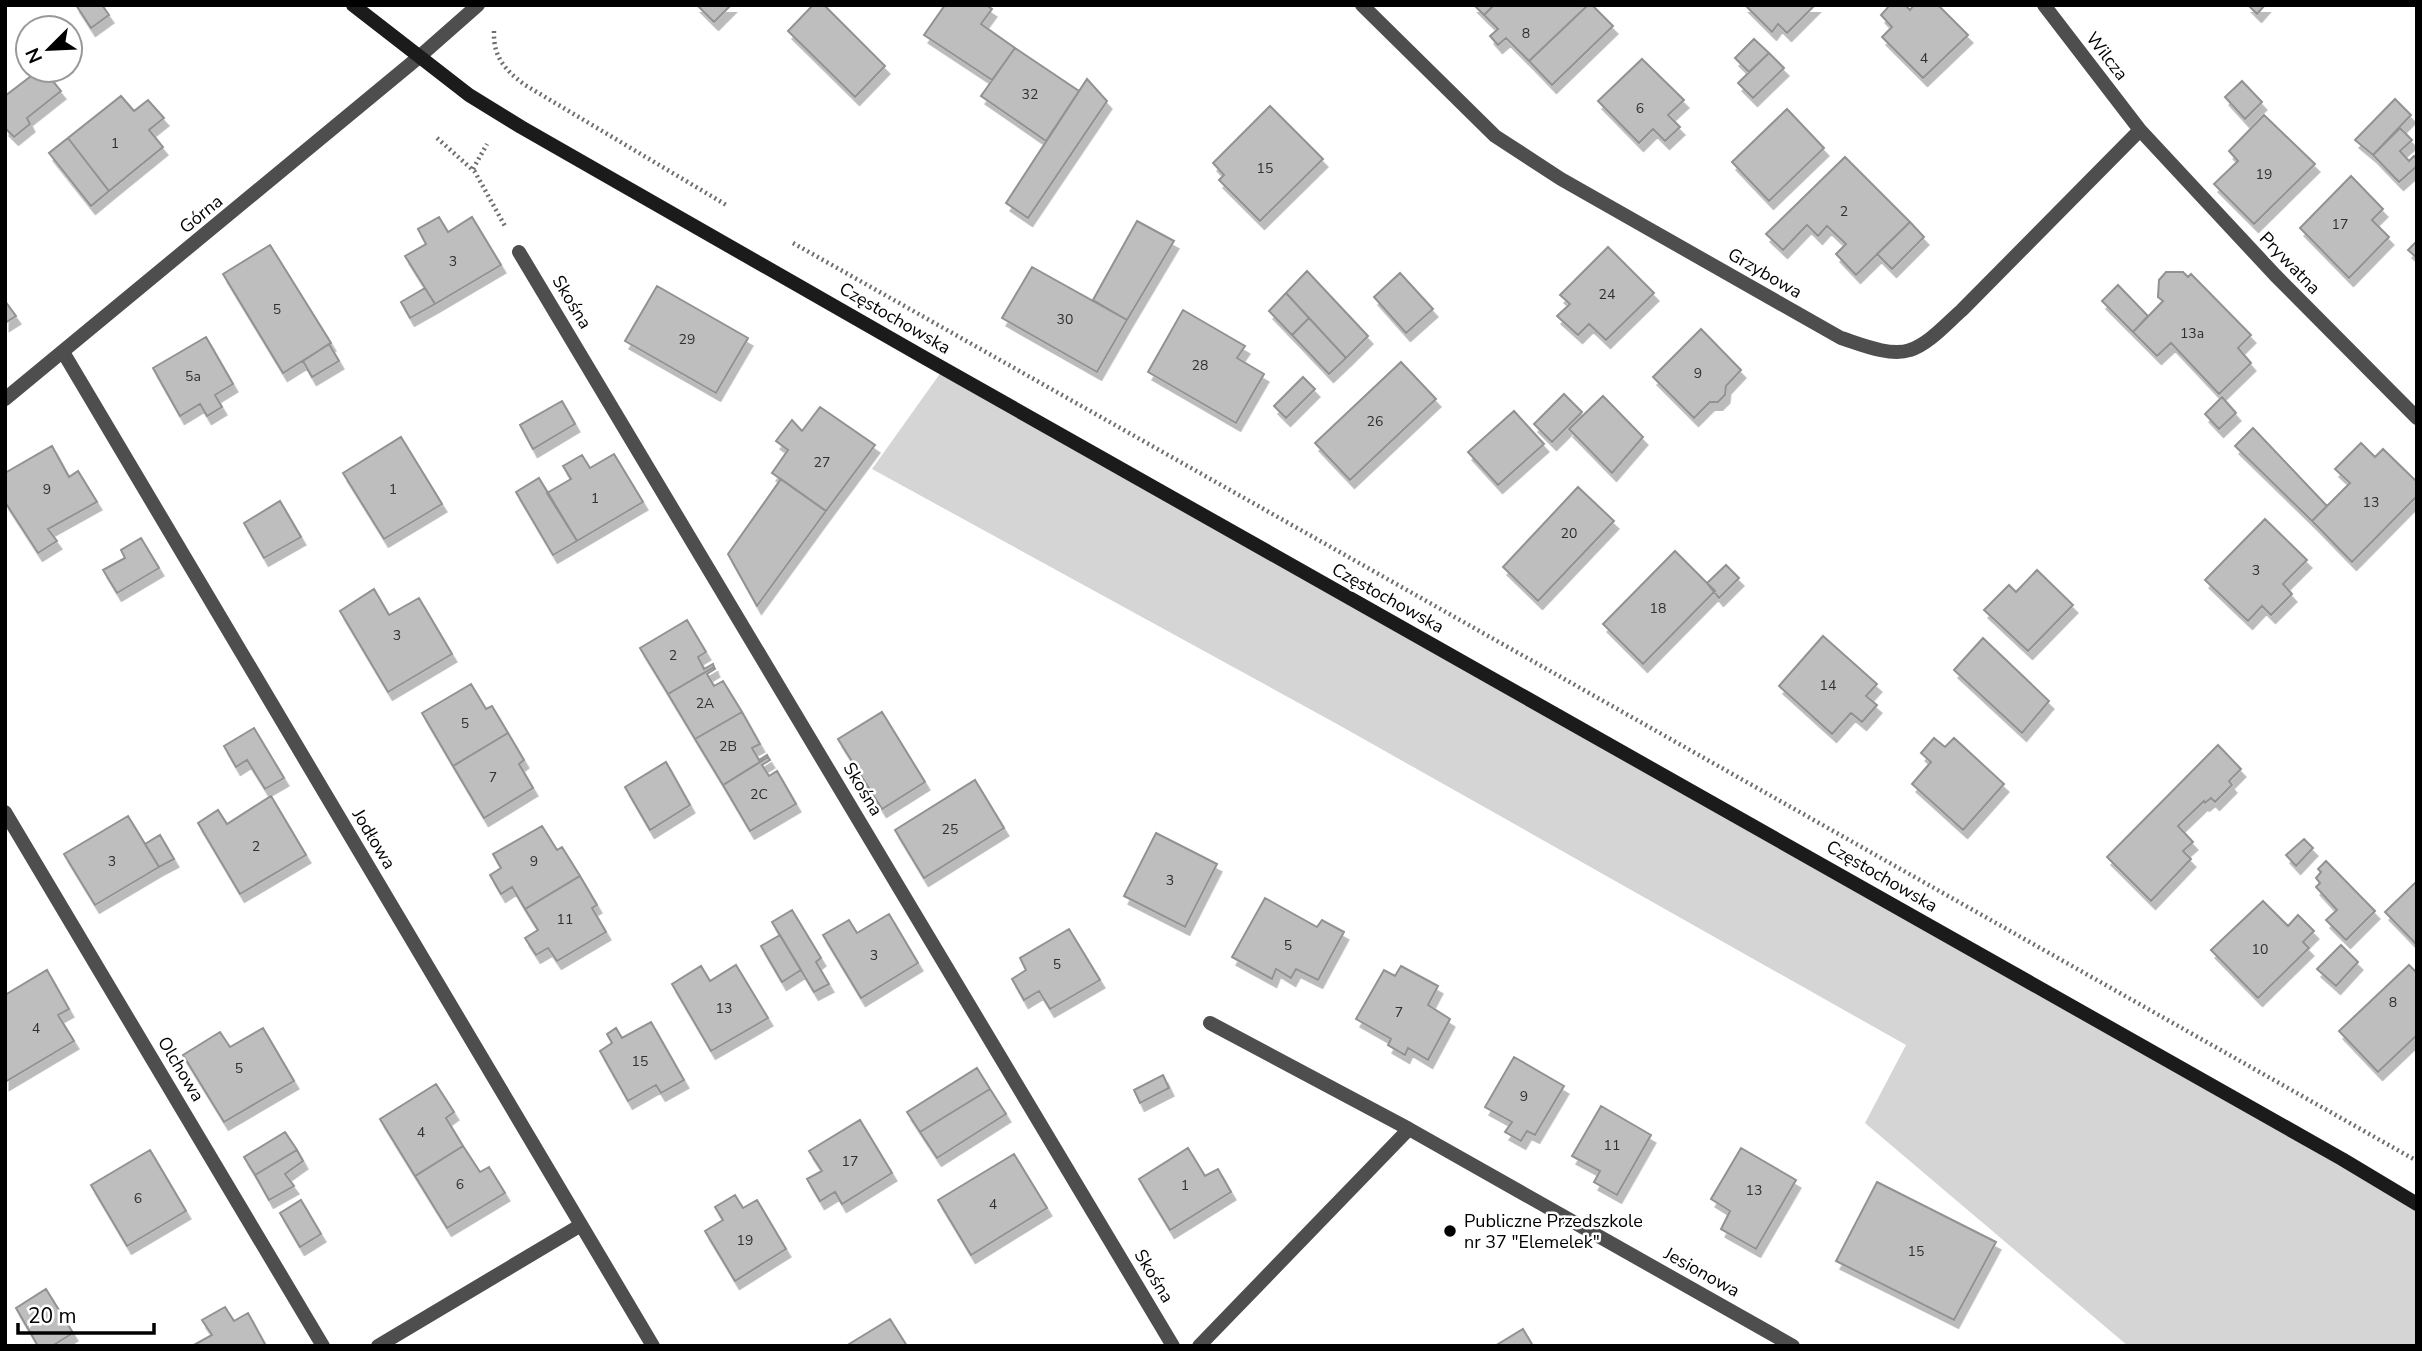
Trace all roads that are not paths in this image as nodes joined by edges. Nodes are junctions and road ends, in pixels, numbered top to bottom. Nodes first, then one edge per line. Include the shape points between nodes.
1 (354, 5) edge
2 (478, 5) edge
3 (1362, 5) edge
4 (2044, 5) edge
5 (419, 57) junction
6 (2140, 130) junction
7 (519, 252) road end
8 (63, 352) junction
9 (5, 399) edge
10 (2417, 418) edge
11 (5, 813) edge
12 (1210, 1023) dead end
13 (1409, 1129) junction
14 (2414, 1198) edge
15 (581, 1226) junction
16 (323, 1346) edge
17 (378, 1346) edge
18 (653, 1346) edge
19 (1173, 1346) edge
20 (1199, 1346) edge
21 (1793, 1346) edge

1 - 5 main road, Częstochowska
2 - 5 street, Górna
3 - 6 street, Grzybowa via 1495,136 1561,179 1841,338 1880,351 1909,351 1931,337
4 - 6 street, Wilcza
5 - 8 street, Górna
5 - 14 main road, Częstochowska via 470,95 556,147
6 - 10 street, Prywatna
7 - 19 street, Skośna
8 - 9 street, Górna
8 - 15 street, Jodłowa
11 - 16 street, Olchowa
12 - 13 street, Jesionowa
13 - 20 street
13 - 21 street, Jesionowa
15 - 17 street
15 - 18 street, Jodłowa

